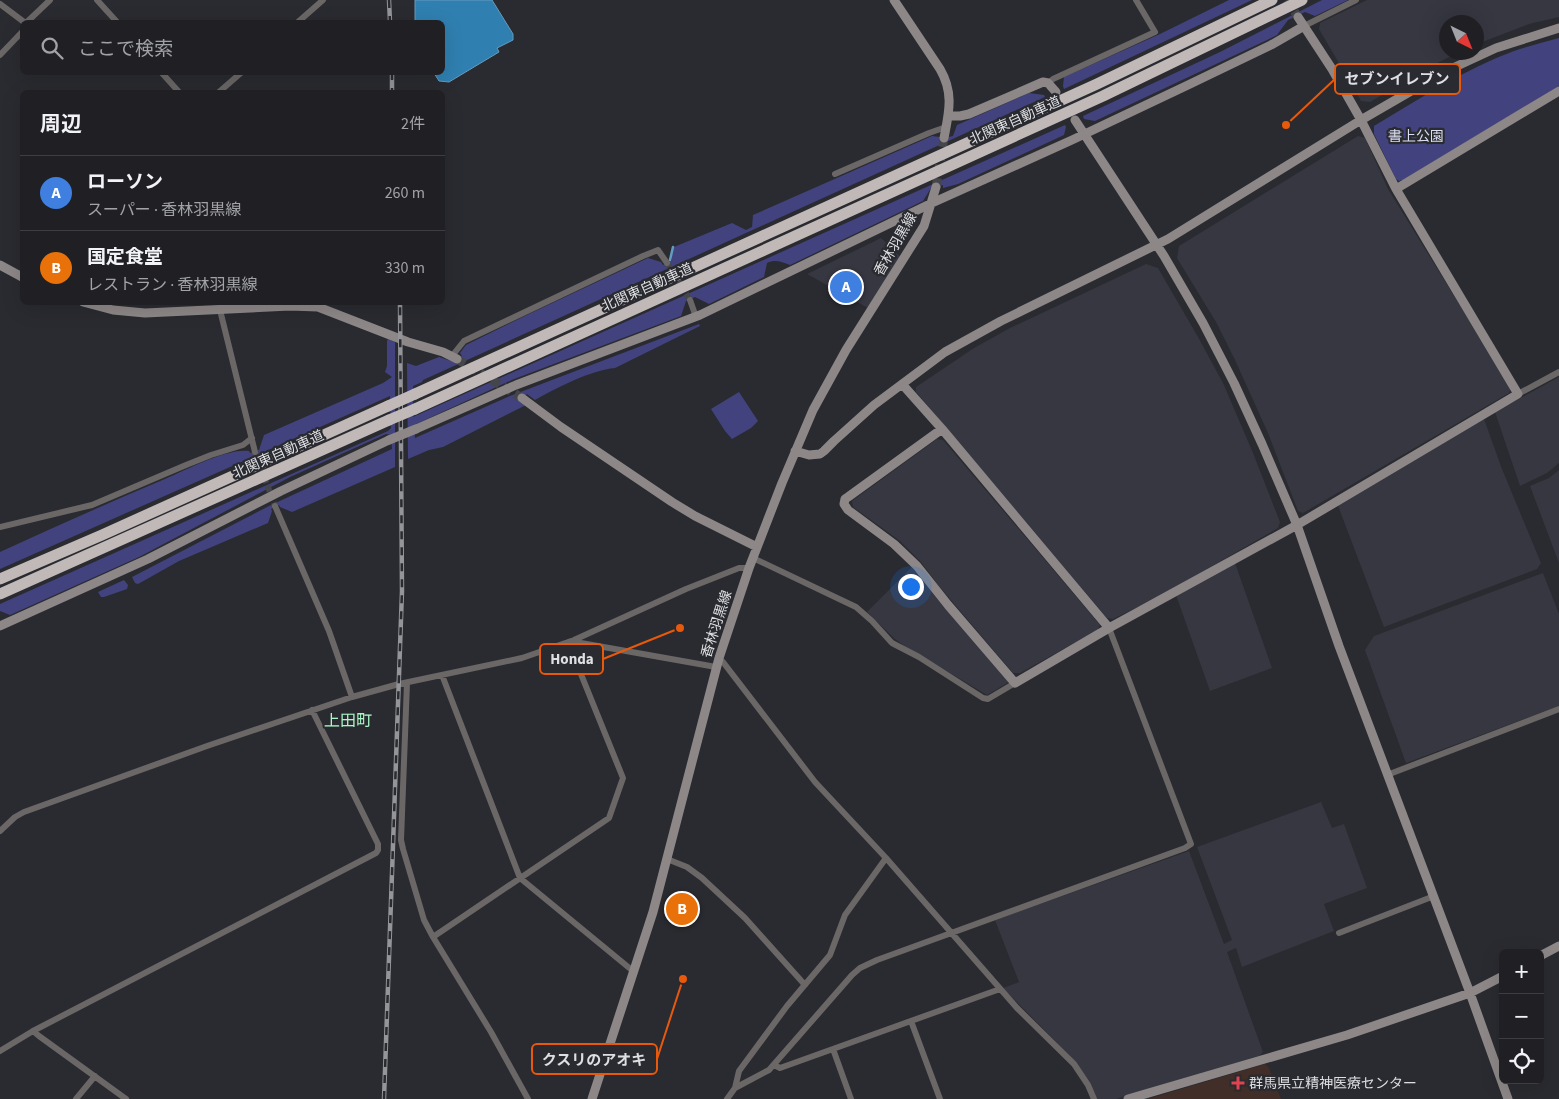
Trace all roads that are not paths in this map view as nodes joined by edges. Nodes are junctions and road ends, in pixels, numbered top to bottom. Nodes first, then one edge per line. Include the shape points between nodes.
1 (50, 0) edge
2 (97, 0) edge
3 (323, 0) edge
4 (894, 0) edge
5 (1136, 0) edge
6 (1272, 0) edge
7 (1302, 0) edge
8 (1356, 0) edge
9 (0, 4) edge
10 (1298, 17) tunnel mouth
11 (22, 20) edge
12 (27, 20) edge
13 (115, 20) edge
14 (300, 20) edge
15 (1304, 26) junction
16 (1559, 28) edge
17 (20, 34) edge
18 (0, 55) edge
19 (164, 75) edge
20 (239, 75) edge
21 (1048, 83) junction
22 (177, 90) edge
23 (222, 90) edge
24 (1559, 91) edge
25 (1056, 92) dead end
26 (948, 116) junction
27 (1075, 120) dead end
28 (1361, 120) junction
29 (946, 127) junction
30 (1083, 134) junction
31 (944, 138) tunnel mouth
32 (835, 174) dead end
33 (936, 187) tunnel mouth
34 (1396, 189) junction
35 (932, 203) junction
36 (1156, 246) junction
37 (667, 263) tunnel mouth
38 (0, 265) edge
39 (20, 274) edge
40 (690, 300) tunnel mouth
41 (94, 305) edge
42 (220, 310) junction
43 (696, 317) junction
44 (454, 358) joint
45 (1559, 372) edge
46 (902, 384) junction
47 (1518, 394) junction
48 (522, 398) tunnel mouth
49 (942, 429) junction
50 (252, 438) junction
51 (795, 451) junction
52 (255, 452) tunnel mouth
53 (275, 506) tunnel mouth
54 (1297, 525) junction
55 (0, 527) edge
56 (757, 547) junction
57 (753, 558) junction
58 (749, 568) junction
59 (0, 579) edge
60 (0, 594) edge
61 (0, 626) edge
62 (1109, 628) junction
63 (571, 641) junction
64 (718, 663) junction
65 (442, 675) junction
66 (407, 683) junction
67 (1015, 683) junction
68 (352, 697) junction
69 (1559, 709) edge
70 (312, 710) junction
71 (1387, 774) junction
72 (0, 830) edge
73 (886, 858) junction
74 (667, 859) junction
75 (520, 878) junction
76 (1434, 897) junction
77 (951, 933) junction
78 (1339, 933) dead end
79 (433, 937) junction
80 (1559, 946) edge
81 (1544, 954) edge
82 (633, 971) junction
83 (1499, 978) edge
84 (805, 985) junction
85 (1000, 989) junction
86 (1470, 993) junction
87 (911, 1021) junction
88 (33, 1031) junction
89 (833, 1049) junction
90 (0, 1051) edge
91 (774, 1065) junction
92 (95, 1076) junction
93 (735, 1088) junction
94 (76, 1099) edge
95 (126, 1099) edge
96 (528, 1099) edge
97 (592, 1099) edge
98 (728, 1099) edge
99 (850, 1099) edge
100 (940, 1099) edge
101 (1094, 1099) edge
102 (1128, 1099) edge
103 (1508, 1099) edge

1 - 12 street
2 - 13 street
3 - 14 street
4 - 26 street via 946,80 950,98
5 - 21 street via 1155,32
6 - 59 highway, 北関東自動車道, bridge via 1097,84
7 - 60 highway, 北関東自動車道, bridge via 1103,96
8 - 15 street
9 - 11 street
10 - 15 street
15 - 28 street
15 - 30 street via 1271,45
16 - 28 street via 1513,42 1460,64
17 - 18 street
19 - 22 street
20 - 23 street
21 - 25 street
21 - 26 street via 1043,82 965,116
24 - 34 street
26 - 29 street
27 - 30 street
28 - 34 street
28 - 36 street
29 - 31 street
29 - 32 street
30 - 35 street
30 - 36 street
33 - 35 street, 香林羽黒線
34 - 47 street
35 - 43 street
35 - 51 street, 香林羽黒線 via 924,226 846,350
36 - 46 street via 980,332 945,352
36 - 54 street via 1219,352
37 - 44 street via 658,250 643,256 464,341
38 - 39 street
40 - 43 street
41 - 42 street via 145,313
42 - 44 street via 290,306 318,308
42 - 50 street
43 - 61 street, bridge via 516,385 390,440 148,559
45 - 47 street
46 - 49 street
46 - 51 street via 858,418 820,454
47 - 54 street
48 - 56 street via 678,505
49 - 62 street
49 - 67 street via 845,499 844,504 917,566
50 - 52 street
50 - 55 street via 243,445 210,455 92,505
51 - 56 street, 香林羽黒線
53 - 68 street via 329,631
54 - 62 street
54 - 71 street
56 - 57 street, 香林羽黒線
57 - 58 street, 香林羽黒線
57 - 67 street via 856,606 892,643 983,698 988,699
58 - 63 street via 739,568 686,589
58 - 64 street, 香林羽黒線
62 - 67 street
62 - 77 street via 1191,844
63 - 64 street
63 - 65 street via 522,658
63 - 75 street via 623,778 609,818
64 - 73 street via 724,662 816,782
64 - 74 street, 香林羽黒線
65 - 66 street
65 - 75 street
66 - 68 street
66 - 79 street via 401,840 424,920
68 - 70 street
69 - 71 street
70 - 72 street via 24,812
70 - 88 street via 378,844 376,853
71 - 76 street
73 - 77 street
73 - 84 street via 845,915 830,955
74 - 82 street, 香林羽黒線
74 - 84 street via 702,878 745,918
75 - 79 street
75 - 82 street
76 - 78 street
76 - 86 street
77 - 85 street
77 - 91 street via 860,968
79 - 96 street
80 - 81 street
82 - 97 street, 香林羽黒線
83 - 86 street
84 - 93 street via 739,1071
85 - 87 street
85 - 101 street via 1074,1064
86 - 102 street via 1346,1035
86 - 103 street
87 - 89 street
87 - 100 street
88 - 90 street
88 - 92 street
89 - 91 street via 780,1068
89 - 99 street
91 - 93 street
92 - 94 street
92 - 95 street
93 - 98 street

